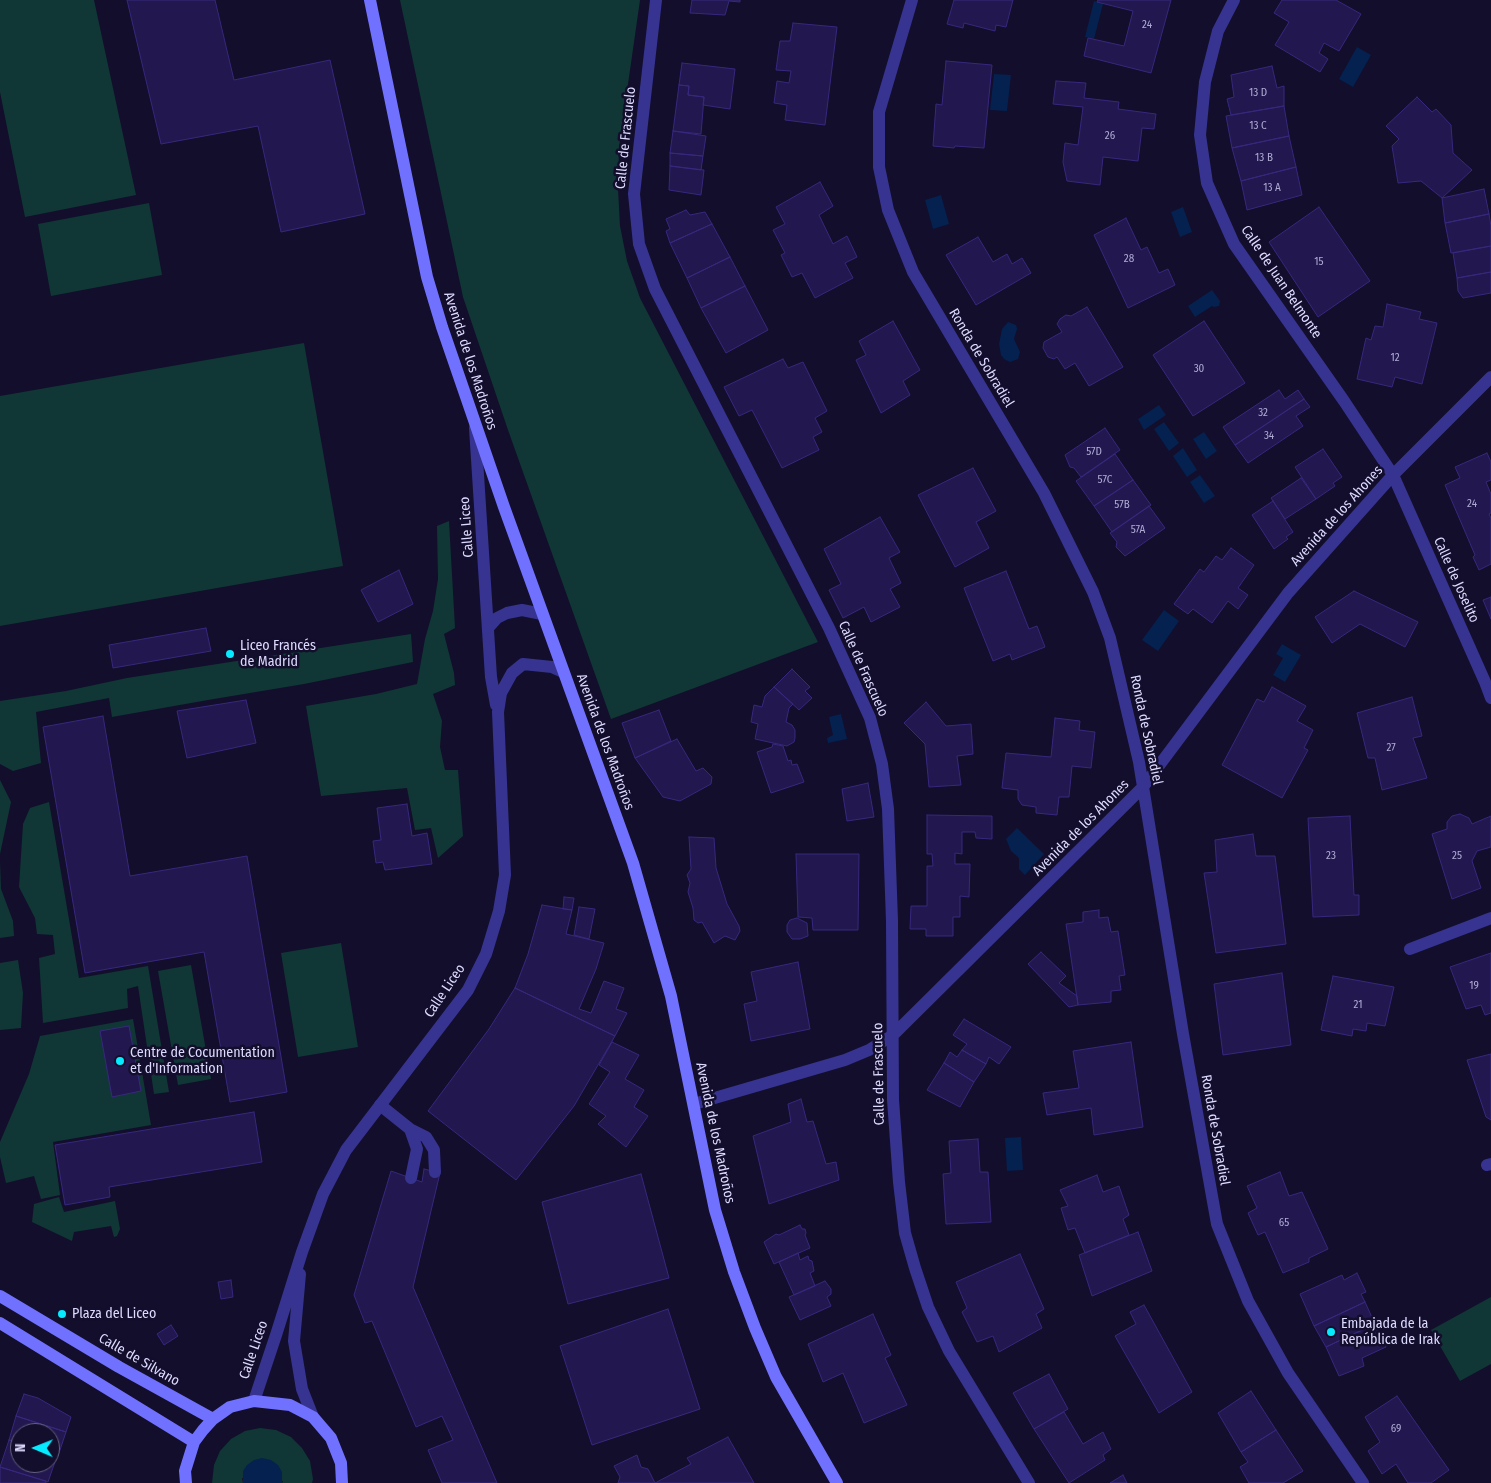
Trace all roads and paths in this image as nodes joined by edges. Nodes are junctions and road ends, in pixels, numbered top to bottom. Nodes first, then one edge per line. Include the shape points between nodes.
1 (370, 0) edge
2 (656, 0) edge
3 (912, 0) edge
4 (1234, 0) edge
5 (1491, 378) edge
6 (474, 424) junction
7 (1393, 475) junction
8 (542, 614) junction
9 (488, 628) junction
10 (563, 672) junction
11 (1491, 698) edge
12 (498, 712) junction
13 (1143, 787) junction
14 (1491, 918) edge
15 (1410, 949) dead end
16 (893, 1035) junction
17 (694, 1104) junction
18 (380, 1105) junction
19 (410, 1128) junction
20 (435, 1172) dead end
21 (411, 1178) dead end
22 (302, 1252) junction
23 (0, 1296) edge
24 (0, 1323) edge
25 (254, 1401) junction
26 (213, 1418) junction
27 (313, 1418) junction
28 (194, 1442) junction
29 (186, 1483) edge
30 (342, 1483) edge
31 (837, 1483) edge
32 (1030, 1483) edge
33 (1363, 1483) edge

1 - 6 street, Avenida de los Madroños via 427,277
2 - 16 street, Calle de Frascuelo via 634,194 639,244 655,290 829,628 870,718 882,764 888,808
3 - 13 street, Ronda de Sobradiel via 879,112 879,167 888,210 912,272 1044,492 1093,592 1112,647
4 - 7 street, Calle de Juan Belmonte via 1218,31 1205,82 1200,135 1208,183 1234,244
5 - 7 street, Avenida de los Ahones
6 - 8 street, Avenida de los Madroños
6 - 9 street, Calle Liceo
7 - 11 street, Calle de Joselito
7 - 13 street, Avenida de los Ahones via 1288,593
8 - 9 street via 522,610 507,613
8 - 10 street, Avenida de los Madroños
9 - 12 street, Calle Liceo via 491,677
10 - 12 street, Calle Liceo via 552,667 523,664 506,682
10 - 17 street, Avenida de los Madroños via 633,863 671,996
12 - 18 street, Calle Liceo via 505,875 499,911 486,954 468,990
13 - 16 street, Avenida de los Ahones
13 - 33 street, Ronda de Sobradiel via 1217,1224 1248,1301 1283,1365
14 - 15 street
16 - 17 street, Avenida de los Ahones via 845,1060
16 - 32 street, Calle de Frascuelo via 898,1182 905,1233 915,1268 928,1307 949,1351
17 - 31 street, Avenida de los Madroños via 715,1210 755,1328 776,1377
18 - 19 street
18 - 22 street, Calle Liceo via 346,1150 323,1194
19 - 20 street via 426,1137 434,1150
19 - 21 street via 417,1149
22 - 25 street, Calle Liceo
22 - 27 street, Calle Liceo via 294,1341 302,1389
23 - 26 street, Calle de Silvano
24 - 28 street
25 - 26 street via 230,1408
25 - 27 street via 290,1404
26 - 28 street
27 - 30 street via 331,1438 341,1463
28 - 29 street via 185,1471

